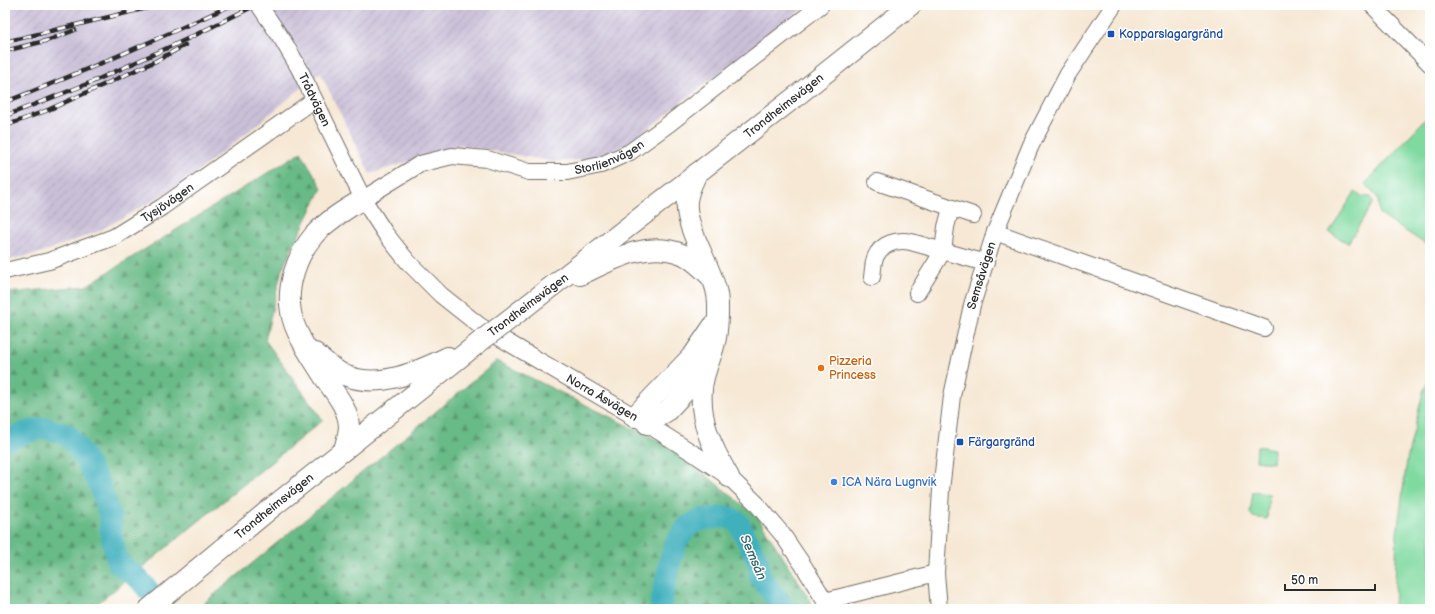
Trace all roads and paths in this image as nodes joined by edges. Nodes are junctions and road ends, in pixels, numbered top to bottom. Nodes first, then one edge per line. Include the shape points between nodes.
1 (259, 5) edge
2 (821, 5) edge
3 (911, 5) edge
4 (1114, 5) edge
5 (1372, 5) edge
6 (1430, 64) edge
7 (314, 100) junction
8 (698, 172) junction
9 (877, 182) dead end
10 (363, 199) junction
11 (951, 208) junction
12 (973, 215) dead end
13 (995, 232) junction
14 (943, 251) junction
15 (986, 262) junction
16 (5, 271) edge
17 (872, 277) dead end
18 (712, 278) junction
19 (548, 290) junction
20 (918, 293) dead end
21 (717, 319) junction
22 (1264, 328) dead end
23 (503, 333) junction
24 (482, 340) junction
25 (303, 342) junction
26 (709, 360) junction
27 (640, 420) junction
28 (344, 450) junction
29 (729, 477) junction
30 (936, 574) junction
31 (826, 605) edge
32 (149, 609) edge
33 (939, 609) edge

1 - 7 street, Trådvägen via 292,56
2 - 10 street, Storlienvägen via 670,123 630,152 601,165 567,172 529,172 487,159 452,156 420,164
3 - 8 main road, Trondheimsvägen
4 - 13 street, Semsåvägen via 1068,74 1031,145
5 - 6 street
7 - 10 street, Trådvägen
7 - 16 street, Tysjövägen via 162,207 114,237 49,261
8 - 18 main road via 690,188 688,215
8 - 19 main road, Trondheimsvägen
9 - 11 street
10 - 23 street, Norra Åsvägen via 408,262 447,300 480,326
10 - 25 main road via 338,214 314,235 293,273 291,312
11 - 12 street
11 - 14 street
13 - 15 street, Semsåvägen
13 - 22 street
14 - 15 street
14 - 17 street via 903,240 895,241 887,245 875,258
14 - 20 street
15 - 30 street, Semsåvägen via 972,305 952,396 941,490
18 - 19 main road via 683,255 652,248 618,257
18 - 21 main road via 719,307
19 - 23 main road, Trondheimsvägen
21 - 26 main road via 716,341
21 - 27 main road via 694,354
23 - 24 main road, Trondheimsvägen, bridge
23 - 27 street, Norra Åsvägen
24 - 25 main road via 422,369 382,380 347,376 333,368
24 - 28 main road, Trondheimsvägen
25 - 28 main road via 347,414 349,427
26 - 27 main road via 667,411
26 - 29 main road via 702,388 705,429 714,452
27 - 29 street, Norra Åsvägen
28 - 32 main road, Trondheimsvägen
29 - 31 street, Norra Åsvägen via 756,503 782,534
30 - 31 street
30 - 33 street, Semsåvägen

